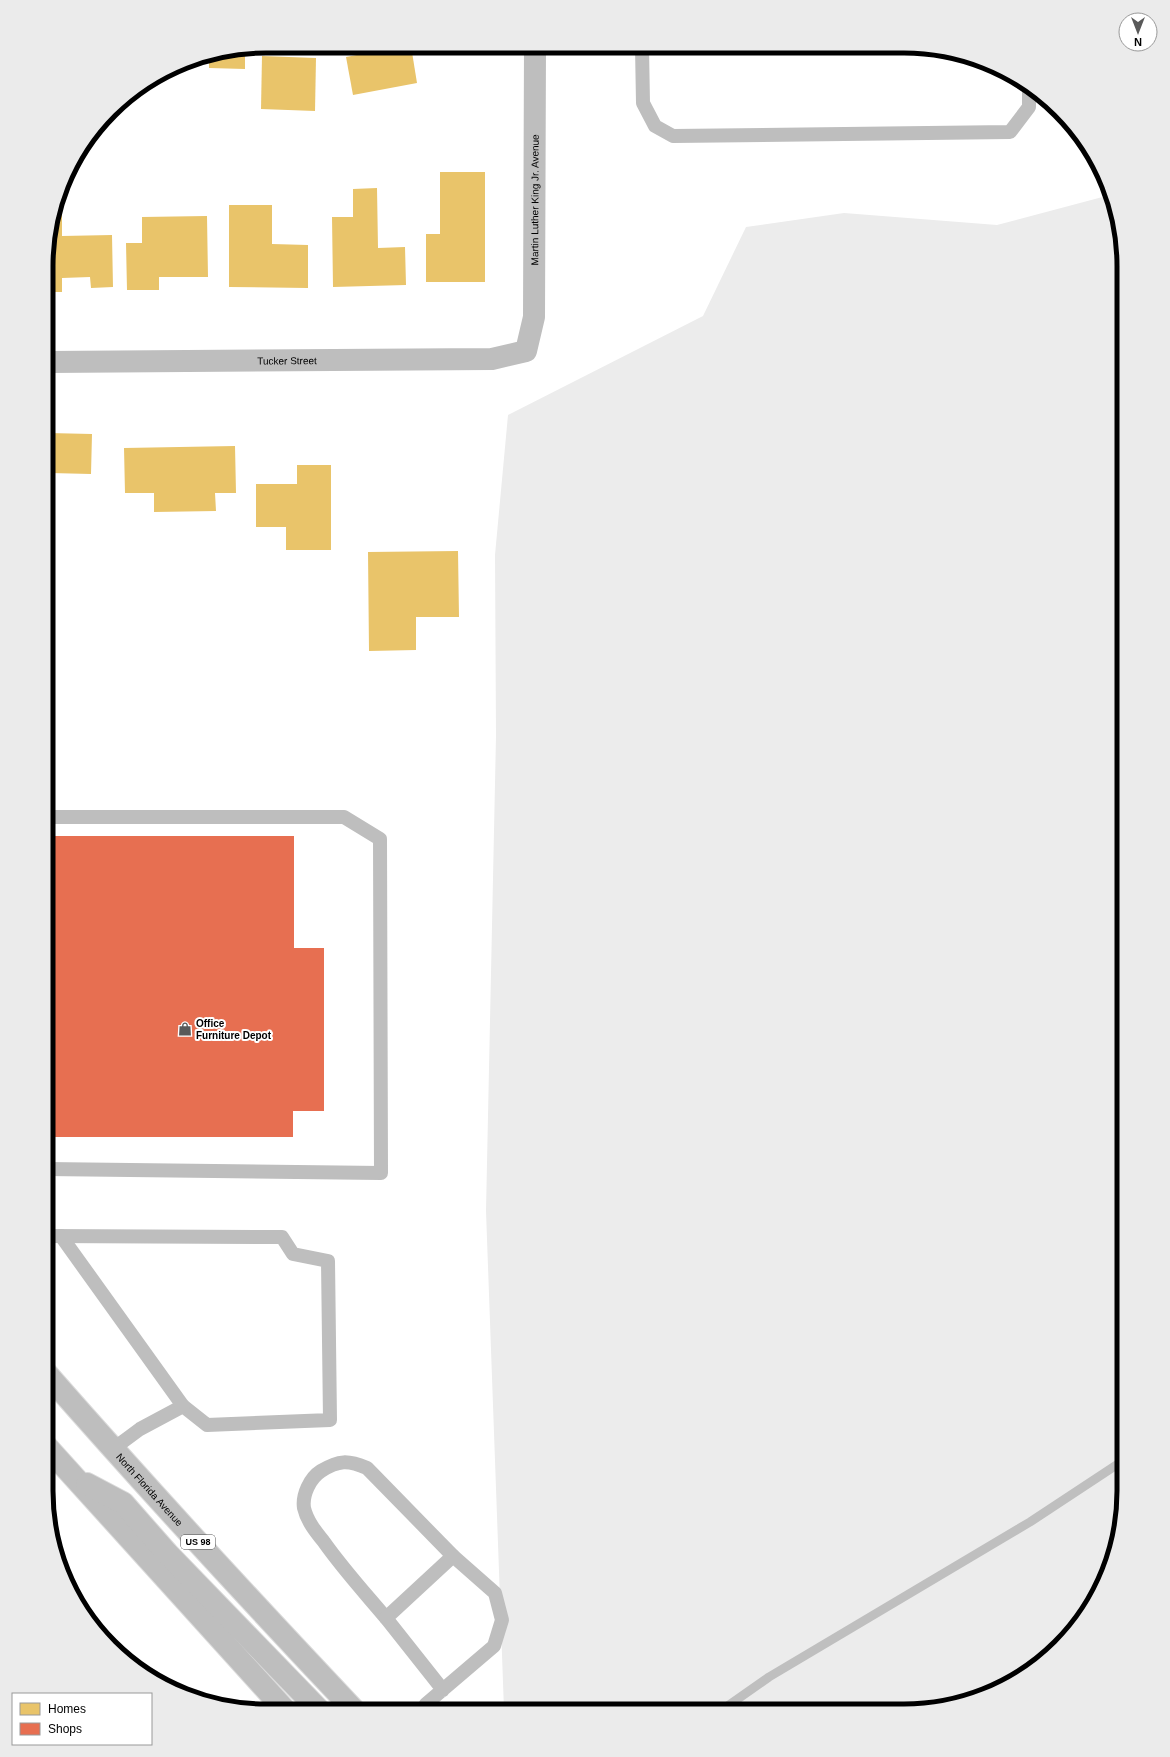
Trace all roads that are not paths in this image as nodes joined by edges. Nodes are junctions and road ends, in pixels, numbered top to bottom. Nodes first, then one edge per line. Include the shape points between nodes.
1 (534, 53) edge
2 (642, 53) edge
3 (1029, 94) edge
4 (526, 351) joint
5 (53, 362) edge
6 (53, 817) edge
7 (53, 1169) edge
8 (53, 1236) edge
9 (61, 1236) junction
10 (53, 1381) edge
11 (183, 1406) junction
12 (113, 1448) junction
13 (53, 1454) edge
14 (74, 1477) junction
15 (453, 1556) junction
16 (386, 1618) junction
17 (443, 1690) junction
18 (279, 1704) edge
19 (313, 1704) edge
20 (347, 1704) edge
21 (426, 1704) edge

1 - 4 main road, Martin Luther King Jr. Avenue via 534,317
2 - 3 lane via 643,103 655,126 673,136 1010,132 1029,106
4 - 5 main road, Tucker Street via 492,359
6 - 7 lane via 344,817 380,839 381,1173
8 - 9 lane
9 - 11 lane
9 - 11 lane via 282,1237 293,1254 328,1261 330,1420 207,1425
10 - 12 main road, North Florida Avenue / US 98
11 - 12 lane via 140,1429
12 - 20 main road, North Florida Avenue / US 98
13 - 14 main road
14 - 18 main road
14 - 19 main road via 123,1503 167,1553
15 - 16 lane
15 - 16 lane via 367,1468 353,1462 334,1463 318,1473 305,1493 304,1507 308,1519 338,1562
15 - 17 lane via 495,1593 502,1620 494,1646
16 - 17 lane
17 - 21 lane

